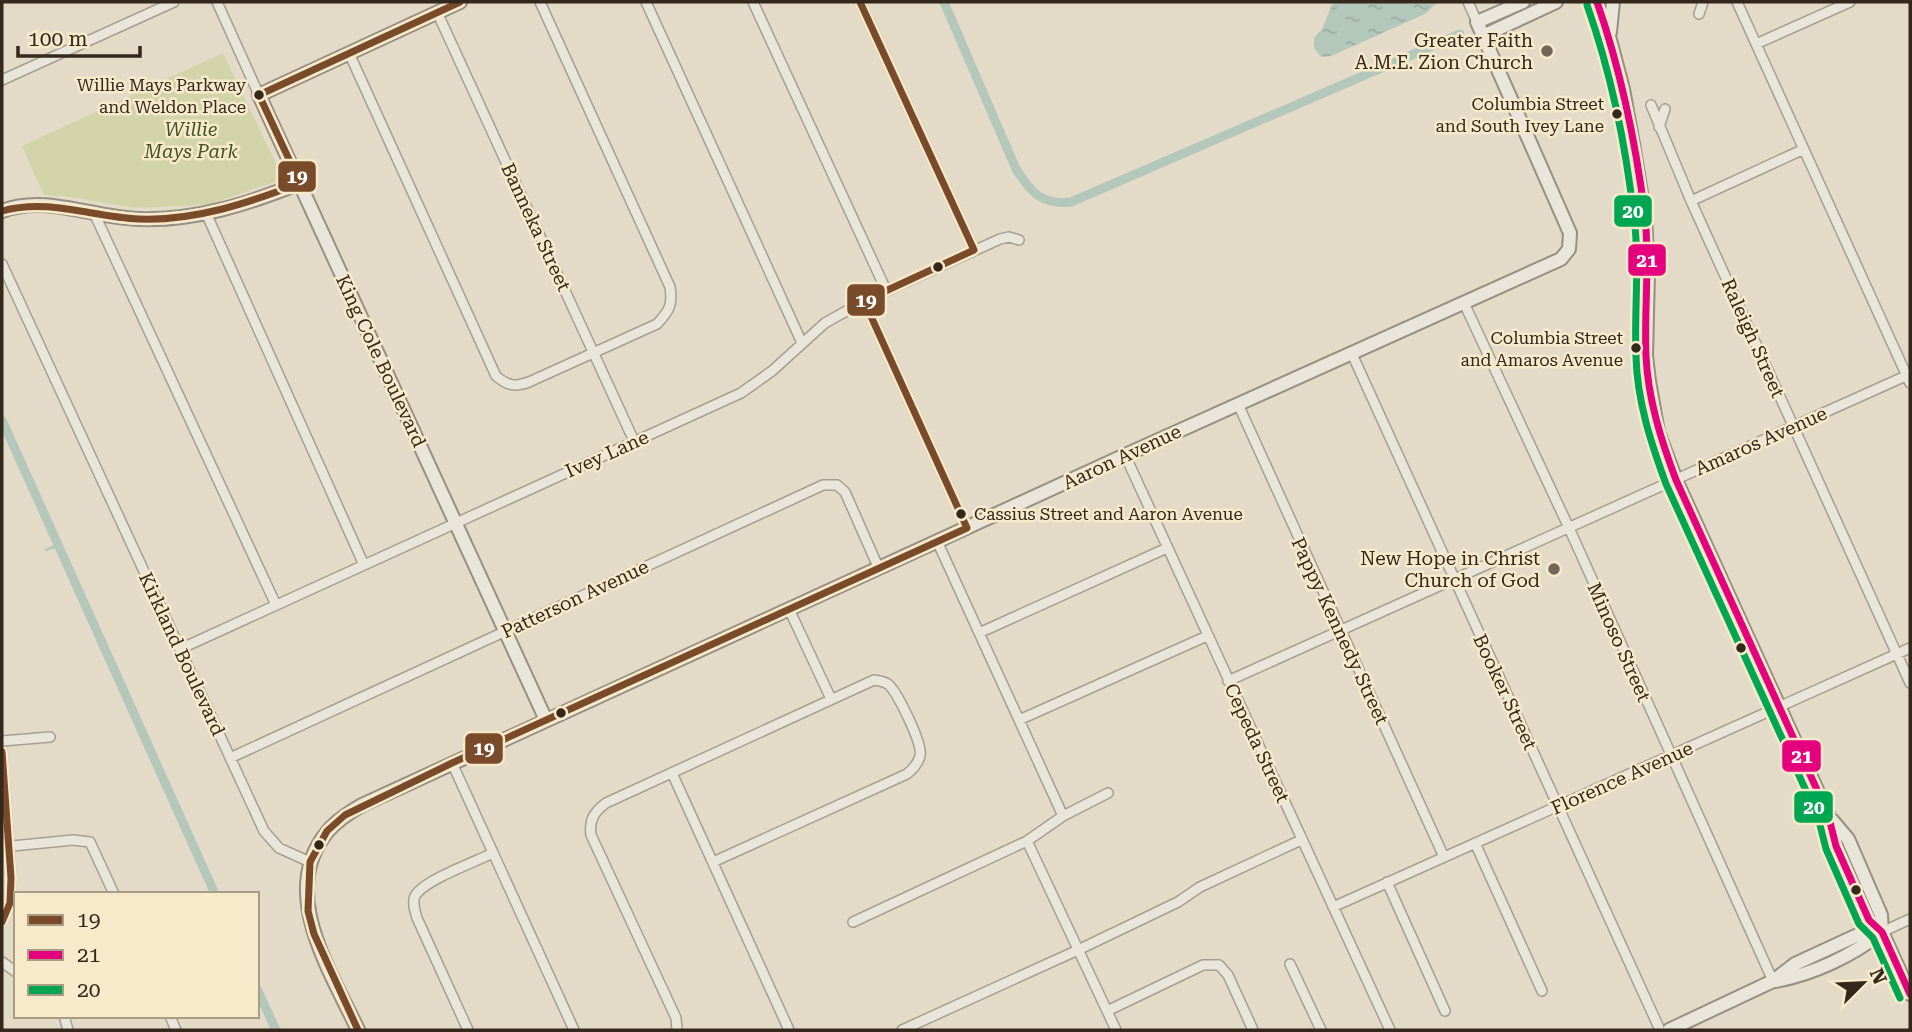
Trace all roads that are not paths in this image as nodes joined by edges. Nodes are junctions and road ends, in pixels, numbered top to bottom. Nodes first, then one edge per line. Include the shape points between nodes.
1 (174, 2) edge
2 (217, 2) edge
3 (460, 2) edge
4 (540, 2) edge
5 (646, 2) edge
6 (753, 2) edge
7 (860, 2) edge
8 (1468, 2) edge
9 (1523, 2) edge
10 (1556, 2) edge
11 (1597, 2) edge
12 (1613, 2) edge
13 (1703, 2) edge
14 (1737, 2) edge
15 (1850, 2) edge
16 (437, 12) junction
17 (1699, 14) dead end
18 (1477, 22) junction
19 (1483, 36) junction
20 (1609, 36) junction
21 (1756, 44) junction
22 (349, 53) junction
23 (2, 80) edge
24 (259, 95) junction
25 (1651, 105) dead end
26 (1665, 109) dead end
27 (1659, 127) junction
28 (1804, 149) junction
29 (300, 183) junction
30 (1690, 201) junction
31 (2, 211) edge
32 (206, 213) junction
33 (95, 215) junction
34 (1019, 240) dead end
35 (974, 250) junction
36 (2, 264) edge
37 (886, 290) junction
38 (864, 300) junction
39 (1464, 303) junction
40 (802, 343) junction
41 (594, 353) junction
42 (1352, 354) junction
43 (1909, 378) edge
44 (1238, 404) junction
45 (1793, 427) junction
46 (634, 442) junction
47 (1125, 455) junction
48 (1676, 480) junction
49 (456, 523) junction
50 (967, 528) junction
51 (1569, 528) junction
52 (937, 541) junction
53 (1167, 548) junction
54 (364, 565) junction
55 (879, 569) junction
56 (1453, 581) junction
57 (276, 605) junction
58 (789, 609) junction
59 (1340, 630) junction
60 (505, 631) junction
61 (979, 633) junction
62 (1207, 636) junction
63 (1910, 648) edge
64 (180, 649) junction
65 (1897, 654) junction
66 (1228, 681) junction
67 (1910, 684) edge
68 (831, 699) junction
69 (1780, 707) junction
70 (546, 720) junction
71 (1019, 720) junction
72 (50, 737) dead end
73 (2, 741) edge
74 (2, 752) edge
75 (1670, 756) junction
76 (230, 758) junction
77 (452, 763) junction
78 (672, 773) junction
79 (1108, 793) dead end
80 (1558, 807) junction
81 (1063, 816) junction
82 (1301, 840) junction
83 (1027, 841) junction
84 (1475, 843) junction
85 (5, 847) edge
86 (493, 853) junction
87 (1444, 857) junction
88 (310, 862) junction
89 (713, 862) junction
90 (1387, 882) junction
91 (113, 892) edge
92 (1333, 907) junction
93 (1910, 919) edge
94 (2, 922) edge
95 (853, 922) dead end
96 (1882, 932) junction
97 (1078, 950) junction
98 (1290, 964) dead end
99 (1773, 981) junction
100 (1542, 990) dead end
101 (1910, 994) edge
102 (1107, 1011) junction
103 (1446, 1011) dead end
104 (358, 1030) edge
105 (468, 1030) edge
106 (574, 1030) edge
107 (677, 1030) edge
108 (789, 1030) edge
109 (902, 1030) edge
110 (1116, 1030) edge
111 (1254, 1030) edge
112 (1321, 1030) edge
113 (1390, 1030) edge
114 (1660, 1030) edge
115 (1669, 1030) edge

1 - 23 street
2 - 24 street, King Cole Boulevard
3 - 16 street
4 - 41 street via 673,302 657,324
5 - 40 street
6 - 37 street
7 - 35 street
8 - 18 street
9 - 18 street
10 - 19 street
11 - 20 street
12 - 20 street
13 - 17 street
14 - 21 street
15 - 21 street
16 - 22 street
16 - 41 street, Banneka Street
18 - 19 street
19 - 39 street, Aaron Avenue via 1570,233 1569,249 1561,259
20 - 48 street via 1645,217 1649,381 1658,432
21 - 28 street
22 - 24 street
22 - 41 street via 496,376 516,386
24 - 29 street, King Cole Boulevard
25 - 27 street, Raleigh Street
26 - 27 street
27 - 30 street, Raleigh Street
28 - 30 street
28 - 43 street
29 - 32 street
29 - 49 street, King Cole Boulevard
30 - 45 street, Raleigh Street
31 - 33 street via 35,204
32 - 33 street via 171,219
32 - 54 street
33 - 57 street
34 - 35 street, Ivey Lane via 1000,239
35 - 37 street, Ivey Lane
36 - 64 street, Kirkland Boulevard
37 - 38 street, Ivey Lane
38 - 40 street, Ivey Lane
38 - 50 street
39 - 42 street, Aaron Avenue
39 - 51 street, Minoso Street
40 - 46 street, Ivey Lane via 741,393
41 - 46 street, Banneka Street
42 - 44 street, Aaron Avenue
42 - 56 street, Booker Street
43 - 45 street, Amaros Avenue
44 - 47 street, Aaron Avenue
44 - 59 street, Pappy Kennedy Street
45 - 48 street, Amaros Avenue
45 - 65 street, Raleigh Street
46 - 49 street, Ivey Lane
47 - 50 street, Aaron Avenue
47 - 53 street, Cepeda Street
48 - 51 street, Amaros Avenue
48 - 69 street
49 - 54 street, Ivey Lane
49 - 60 street, King Cole Boulevard
50 - 52 street, Aaron Avenue
51 - 56 street, Amaros Avenue
51 - 75 street, Minoso Street
52 - 55 street, Aaron Avenue
52 - 61 street
53 - 61 street
53 - 62 street, Cepeda Street
54 - 57 street, Ivey Lane
55 - 58 street, Aaron Avenue
55 - 60 street, Patterson Avenue via 845,492 837,485 823,485
56 - 59 street, Amaros Avenue
56 - 80 street, Booker Street
57 - 64 street, Ivey Lane
58 - 68 street
58 - 70 street, Aaron Avenue
59 - 66 street, Amaros Avenue
59 - 87 street, Pappy Kennedy Street
60 - 70 street, King Cole Boulevard
60 - 76 street, Patterson Avenue
61 - 71 street
62 - 66 street, Cepeda Street
62 - 71 street
63 - 65 street, Florence Avenue
64 - 76 street, Kirkland Boulevard
65 - 67 street, Raleigh Street
65 - 69 street, Florence Avenue
66 - 82 street, Cepeda Street
68 - 78 street
68 - 89 street via 874,680 887,682 919,744 916,766
69 - 75 street, Florence Avenue
69 - 96 street via 1828,814 1847,839 1881,915
70 - 77 street, Aaron Avenue
71 - 81 street
72 - 73 street
74 - 85 street
75 - 80 street, Florence Avenue
75 - 99 street, Minoso Street
76 - 88 street, Kirkland Boulevard via 264,831 279,848
77 - 86 street
77 - 88 street, Aaron Avenue via 345,816 327,831
78 - 89 street
78 - 107 street via 606,803 590,824 676,1018
79 - 81 street
80 - 84 street, Florence Avenue
80 - 114 street, Booker Street
81 - 83 street
82 - 92 street, Cepeda Street
82 - 97 street
83 - 95 street
83 - 97 street
84 - 87 street, Florence Avenue
84 - 100 street
85 - 91 street via 90,842
85 - 94 street via 10,903
86 - 105 street via 427,885 413,903
86 - 106 street
87 - 90 street, Florence Avenue
88 - 104 street via 308,911 314,934
89 - 108 street
90 - 92 street, Florence Avenue
90 - 103 street
92 - 113 street, Cepeda Street
93 - 96 street
96 - 99 street via 1862,933 1795,964
96 - 101 street
97 - 102 street
97 - 109 street
98 - 112 street
99 - 115 street
102 - 110 street
102 - 111 street via 1203,965 1219,965

